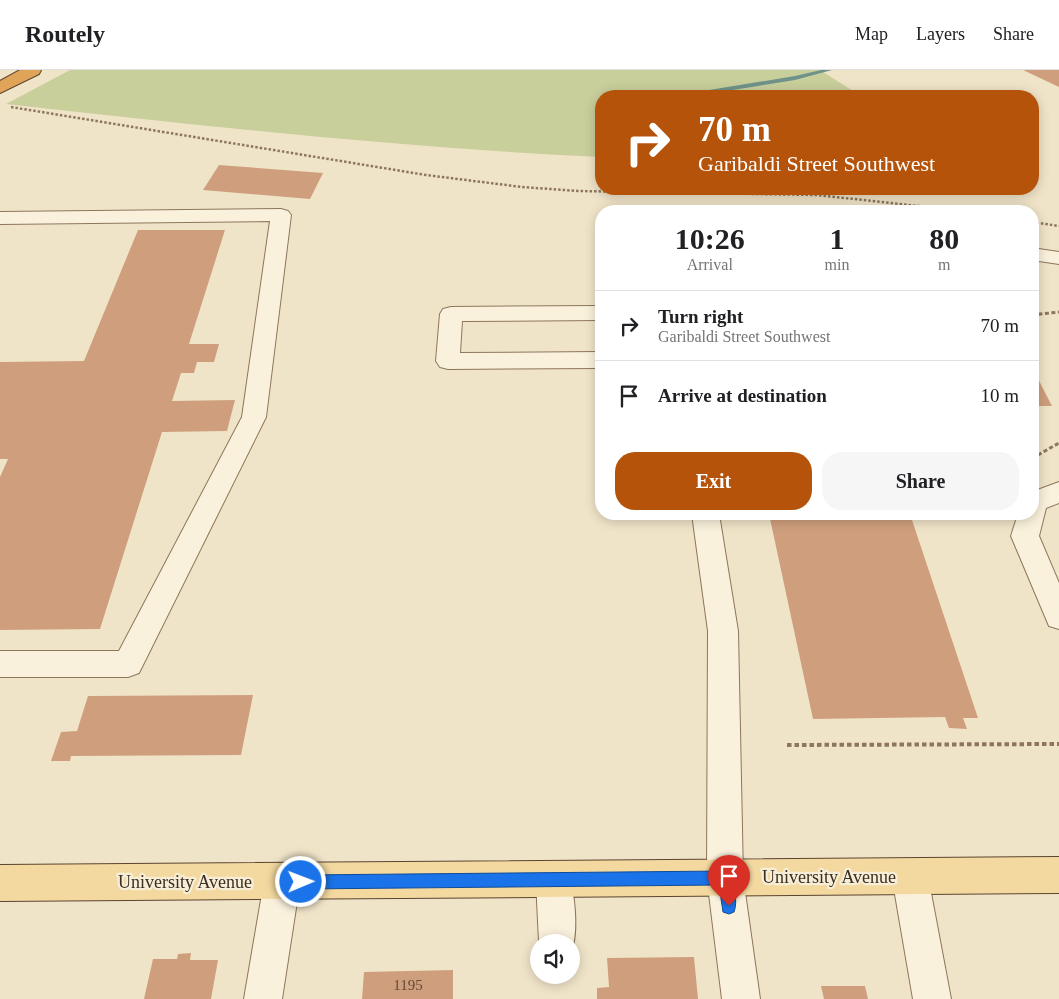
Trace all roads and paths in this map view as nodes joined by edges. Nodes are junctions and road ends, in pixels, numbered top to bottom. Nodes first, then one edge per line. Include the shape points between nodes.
1 (33, 70) edge
2 (0, 88) edge
3 (10, 106) dead end
4 (595, 191) edge
5 (817, 195) edge
6 (920, 205) edge
7 (0, 218) edge
8 (1039, 223) edge
9 (1059, 226) edge
10 (1039, 255) edge
11 (1059, 258) edge
12 (595, 312) edge
13 (1059, 312) edge
14 (1039, 314) edge
15 (595, 360) edge
16 (1059, 443) edge
17 (1039, 453) edge
18 (1059, 492) edge
19 (1039, 500) edge
20 (706, 520) edge
21 (1029, 520) edge
22 (1059, 617) edge
23 (0, 664) edge
24 (1059, 744) edge
25 (787, 745) dead end
26 (1059, 875) edge
27 (910, 877) junction
28 (725, 878) junction
29 (554, 880) junction
30 (282, 882) junction
31 (0, 883) edge
32 (557, 934) edge
33 (263, 999) edge
34 (741, 999) edge
35 (932, 999) edge

1 - 2 highway
3 - 4 path via 426,175 522,187
5 - 6 path
7 - 23 street via 282,215 254,417 128,664
8 - 9 path
10 - 11 street
12 - 15 street via 451,314 448,361
13 - 14 path
16 - 17 path
18 - 19 street
20 - 28 street via 723,631
21 - 22 street via 1025,536
24 - 25 path
26 - 27 main road, University Avenue
27 - 28 main road, University Avenue
27 - 35 street
28 - 29 main road, University Avenue
28 - 34 street
29 - 30 main road, University Avenue
29 - 32 street
30 - 31 main road, University Avenue
30 - 33 street

